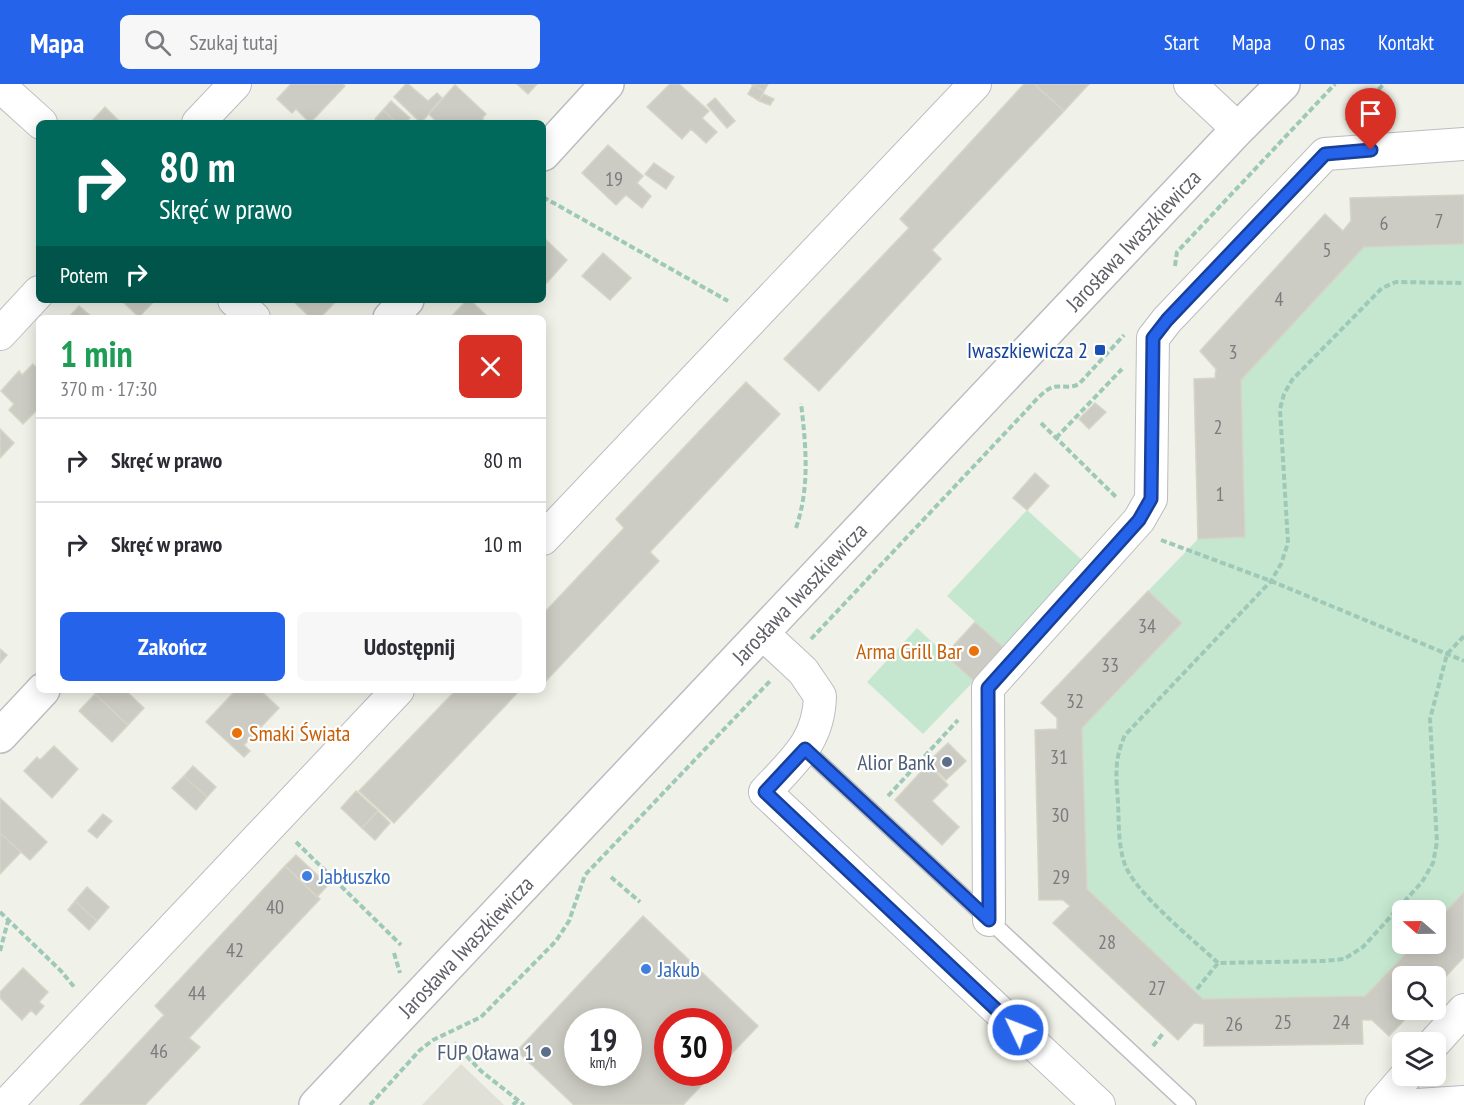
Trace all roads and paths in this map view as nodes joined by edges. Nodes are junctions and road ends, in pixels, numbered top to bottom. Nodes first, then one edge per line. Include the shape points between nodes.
1 (235, 84) edge
2 (608, 84) edge
3 (975, 84) edge
4 (1190, 84) edge
5 (1283, 84) edge
6 (1335, 84) edge
7 (1384, 84) edge
8 (0, 86) edge
9 (38, 120) edge
10 (201, 120) edge
11 (1238, 129) junction
12 (1339, 129) dead end
13 (1464, 144) edge
14 (546, 151) edge
15 (546, 199) edge
16 (1175, 276) dead end
17 (1464, 283) edge
18 (36, 295) edge
19 (237, 303) edge
20 (404, 303) edge
21 (251, 315) edge
22 (393, 315) edge
23 (1141, 333) junction
24 (0, 334) edge
25 (739, 334) junction
26 (801, 403) dead end
27 (1041, 423) dead end
28 (1056, 438) junction
29 (1139, 520) junction
30 (796, 528) dead end
31 (546, 536) edge
32 (1271, 581) junction
33 (762, 633) junction
34 (1464, 636) edge
35 (808, 642) dead end
36 (1447, 654) junction
37 (1464, 661) edge
38 (775, 676) dead end
39 (988, 688) junction
40 (40, 693) edge
41 (395, 693) edge
42 (0, 736) edge
43 (805, 749) junction
44 (873, 812) junction
45 (273, 821) junction
46 (611, 877) dead end
47 (640, 902) dead end
48 (0, 912) edge
49 (989, 920) junction
50 (8, 921) junction
51 (401, 945) dead end
52 (0, 951) edge
53 (394, 952) dead end
54 (1218, 963) junction
55 (403, 983) dead end
56 (1197, 989) dead end
57 (1464, 1010) edge
58 (94, 1012) junction
59 (1444, 1032) edge
60 (454, 1043) dead end
61 (1397, 1086) edge
62 (518, 1100) junction
63 (1464, 1102) edge
64 (6, 1105) edge
65 (316, 1105) edge
66 (370, 1105) edge
67 (513, 1105) edge
68 (524, 1105) edge
69 (1099, 1105) edge
70 (1188, 1105) edge
71 (1381, 1105) edge
72 (1417, 1105) edge

1 - 10 street
2 - 14 street
3 - 25 street
4 - 11 street
5 - 11 street, Jarosława Iwaszkiewicza
6 - 16 path via 1177,252
7 - 12 path
8 - 9 street
11 - 33 street, Jarosława Iwaszkiewicza
13 - 23 street via 1325,154 1167,320
15 - 25 path via 735,305
17 - 32 path via 1396,282 1382,288 1292,380 1280,409 1288,543
18 - 24 street
19 - 21 street
20 - 22 street
23 - 28 path
23 - 29 street via 1151,499
23 - 35 path via 1078,384 1047,391
25 - 31 street
26 - 30 path via 806,482
27 - 28 path
28 - 29 path
29 - 32 path via 1161,540
29 - 39 street
32 - 36 path
32 - 54 path via 1136,722 1118,751 1120,848 1125,865 1144,893
33 - 43 street via 803,671 818,691 820,705
33 - 65 street, Jarosława Iwaszkiewicza
34 - 36 path
36 - 37 path
36 - 54 path via 1430,718 1437,842 1433,863 1422,882 1363,947 1344,959
38 - 66 path via 585,876 569,921 556,941 481,1017 420,1050
39 - 44 path
39 - 49 street
40 - 42 street
41 - 45 street
43 - 44 lane
43 - 69 street via 765,792
44 - 49 lane
45 - 51 path
45 - 58 street
46 - 47 path
48 - 50 path
49 - 70 lane
50 - 52 path
50 - 58 path via 61,971
53 - 55 path
54 - 56 path
57 - 59 street
58 - 64 street
60 - 62 path
61 - 71 street
62 - 67 path
62 - 68 path
63 - 72 street

